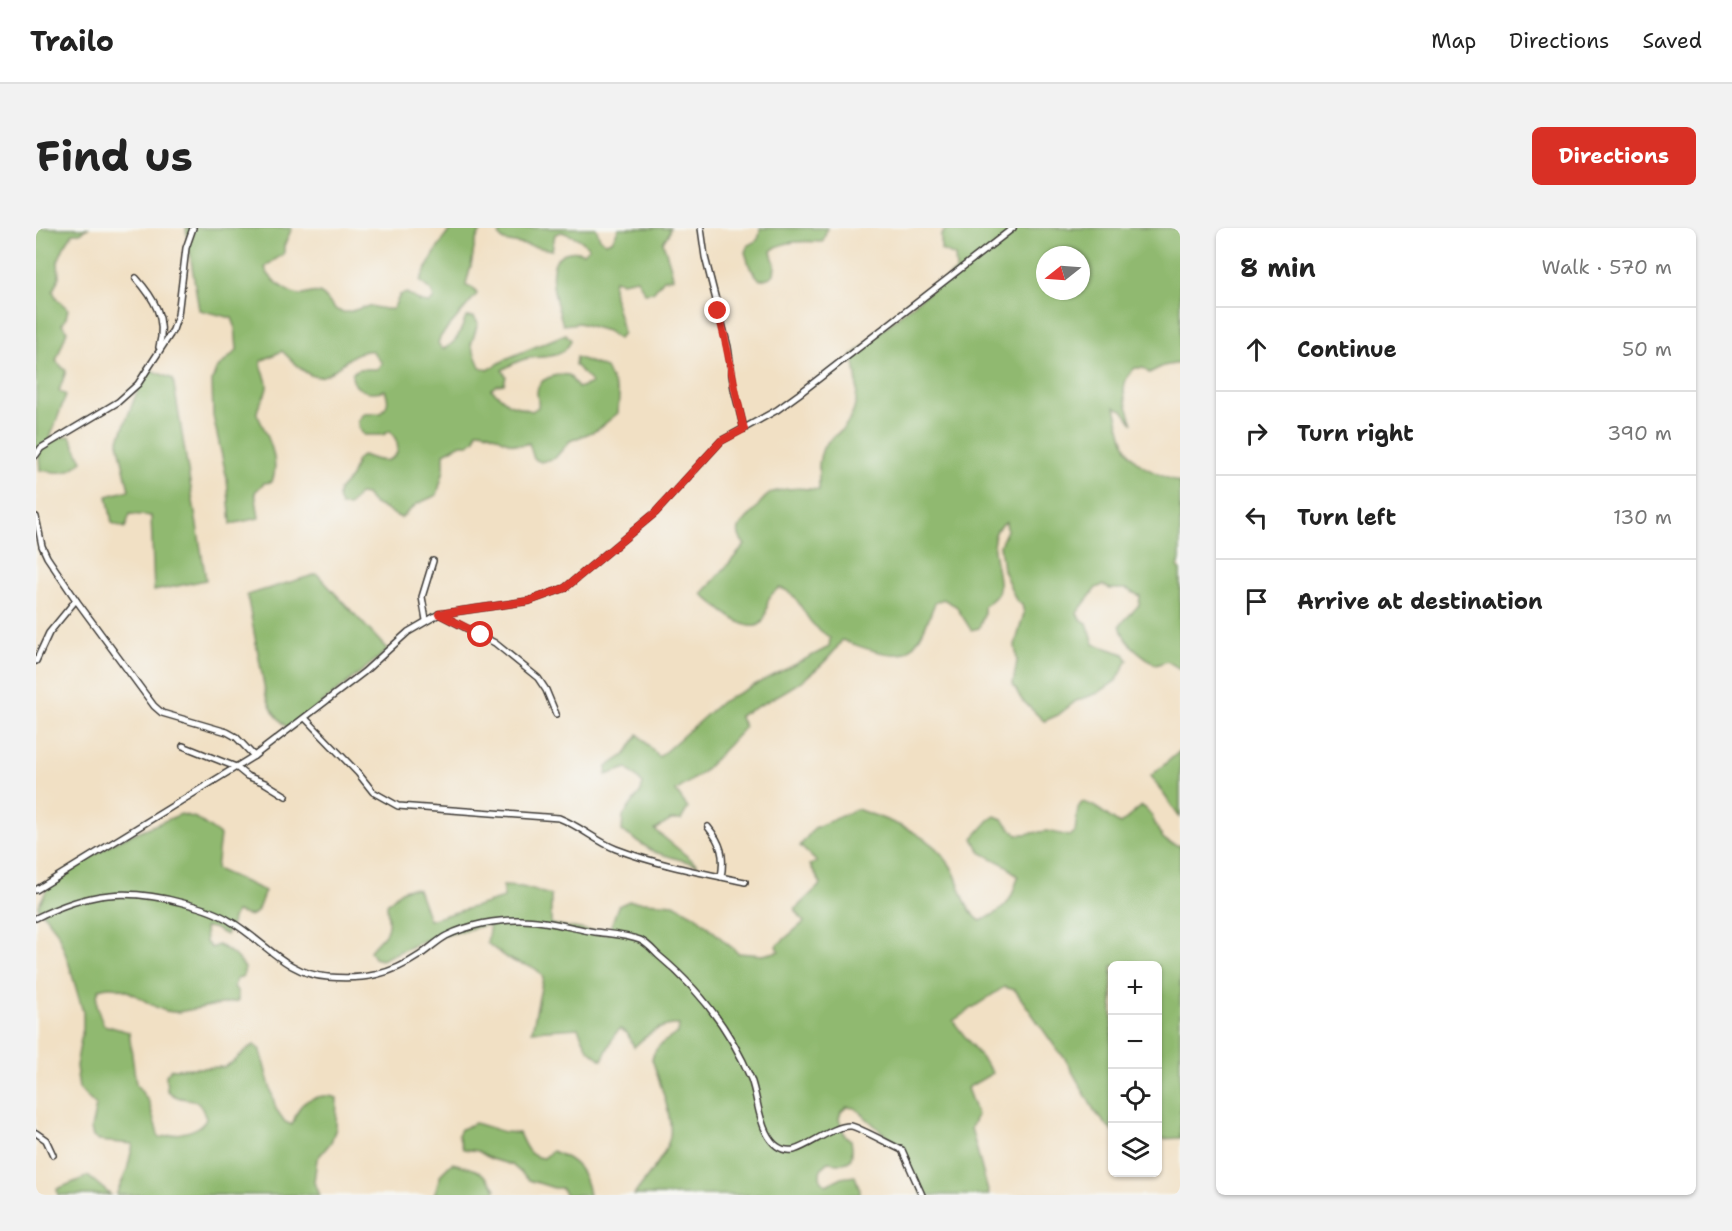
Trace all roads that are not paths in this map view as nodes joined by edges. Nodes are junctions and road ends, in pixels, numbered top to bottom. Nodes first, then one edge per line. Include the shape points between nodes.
1 (193, 228) edge
2 (701, 228) edge
3 (1012, 228) edge
4 (136, 278) dead end
5 (158, 351) junction
6 (744, 429) junction
7 (36, 455) edge
8 (36, 517) edge
9 (433, 561) dead end
10 (76, 600) junction
11 (439, 614) junction
12 (426, 620) junction
13 (36, 661) edge
14 (556, 714) dead end
15 (305, 718) junction
16 (183, 746) dead end
17 (254, 756) junction
18 (236, 767) junction
19 (286, 796) dead end
20 (708, 827) dead end
21 (721, 877) junction
22 (745, 882) dead end
23 (36, 890) edge
24 (36, 918) edge
25 (36, 1133) edge
26 (54, 1155) dead end
27 (922, 1195) edge

1 - 5 street via 186,248 178,315
2 - 6 street
3 - 6 street via 799,394
4 - 5 street via 157,306 162,320
5 - 7 street via 138,384 118,402 41,448
6 - 11 street via 721,441 655,513 565,588 529,601
8 - 10 street via 47,557
9 - 12 street via 422,597
10 - 13 street via 49,633
10 - 17 street via 154,706 162,713 227,732
11 - 12 street
11 - 14 street via 495,643 538,678
12 - 15 street
15 - 17 street
15 - 21 street via 373,792 398,806 559,818 619,850
16 - 18 street
17 - 18 street
18 - 19 street
18 - 23 street
20 - 21 street via 723,855
21 - 22 street
24 - 27 street via 93,897 131,893 162,898 199,907 230,921 285,963 301,970 324,977 349,978 390,971 445,936 497,922 523,920 641,940 679,972 713,1012 740,1056 765,1132 777,1147 794,1150 841,1127 856,1127 902,1150
25 - 26 street via 46,1140

